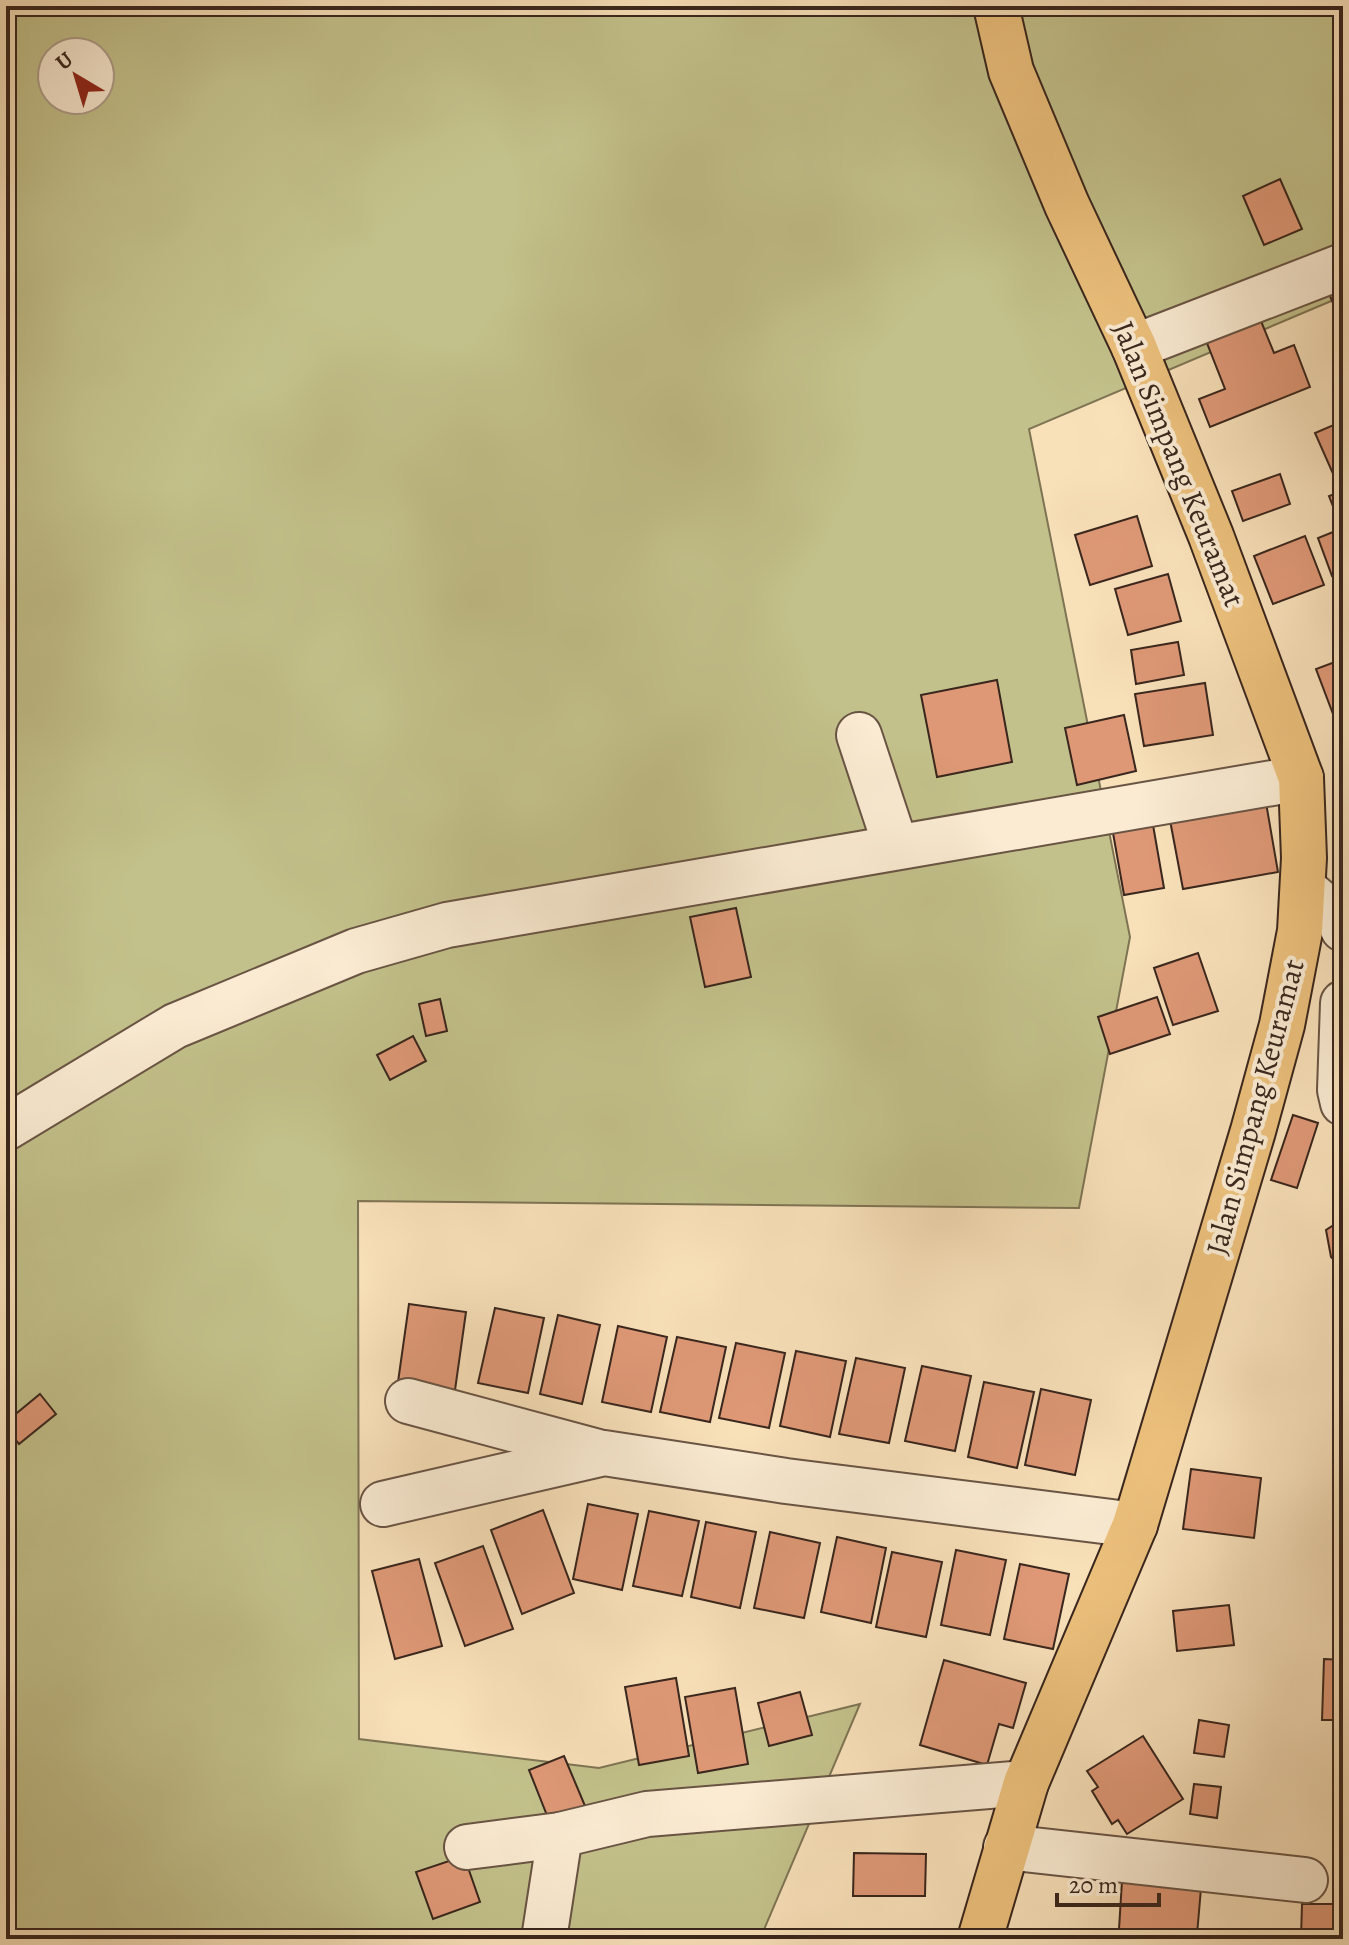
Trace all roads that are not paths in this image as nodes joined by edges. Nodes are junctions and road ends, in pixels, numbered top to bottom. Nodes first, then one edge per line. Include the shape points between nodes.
1 (996, 6) edge
2 (1343, 266) edge
3 (1134, 347) junction
4 (859, 735) dead end
5 (1301, 778) junction
6 (896, 847) junction
7 (1303, 888) junction
8 (1343, 929) edge
9 (1342, 1020) edge
10 (1343, 1103) edge
11 (6, 1128) edge
12 (408, 1401) dead end
13 (604, 1453) junction
14 (383, 1504) dead end
15 (1135, 1525) junction
16 (1026, 1783) junction
17 (560, 1835) junction
18 (467, 1847) dead end
19 (1006, 1847) junction
20 (1305, 1880) dead end
21 (544, 1939) edge
22 (980, 1939) edge

1 - 3 main road, Jalan Simpang Keuramat via 1011,71
2 - 3 street
3 - 5 main road, Jalan Simpang Keuramat
4 - 6 street
5 - 6 street
5 - 7 main road, Jalan Simpang Keuramat
6 - 11 street via 447,925 356,951 175,1026
7 - 8 street via 1338,918
7 - 15 main road, Jalan Simpang Keuramat via 1282,1025
9 - 10 street
12 - 13 street
13 - 14 street
13 - 15 street
15 - 16 main road, Jalan Simpang Keuramat
16 - 17 street via 647,1814
16 - 19 main road, Jalan Simpang Keuramat
17 - 18 street
17 - 21 street
19 - 20 street
19 - 22 main road, Jalan Simpang Keuramat

